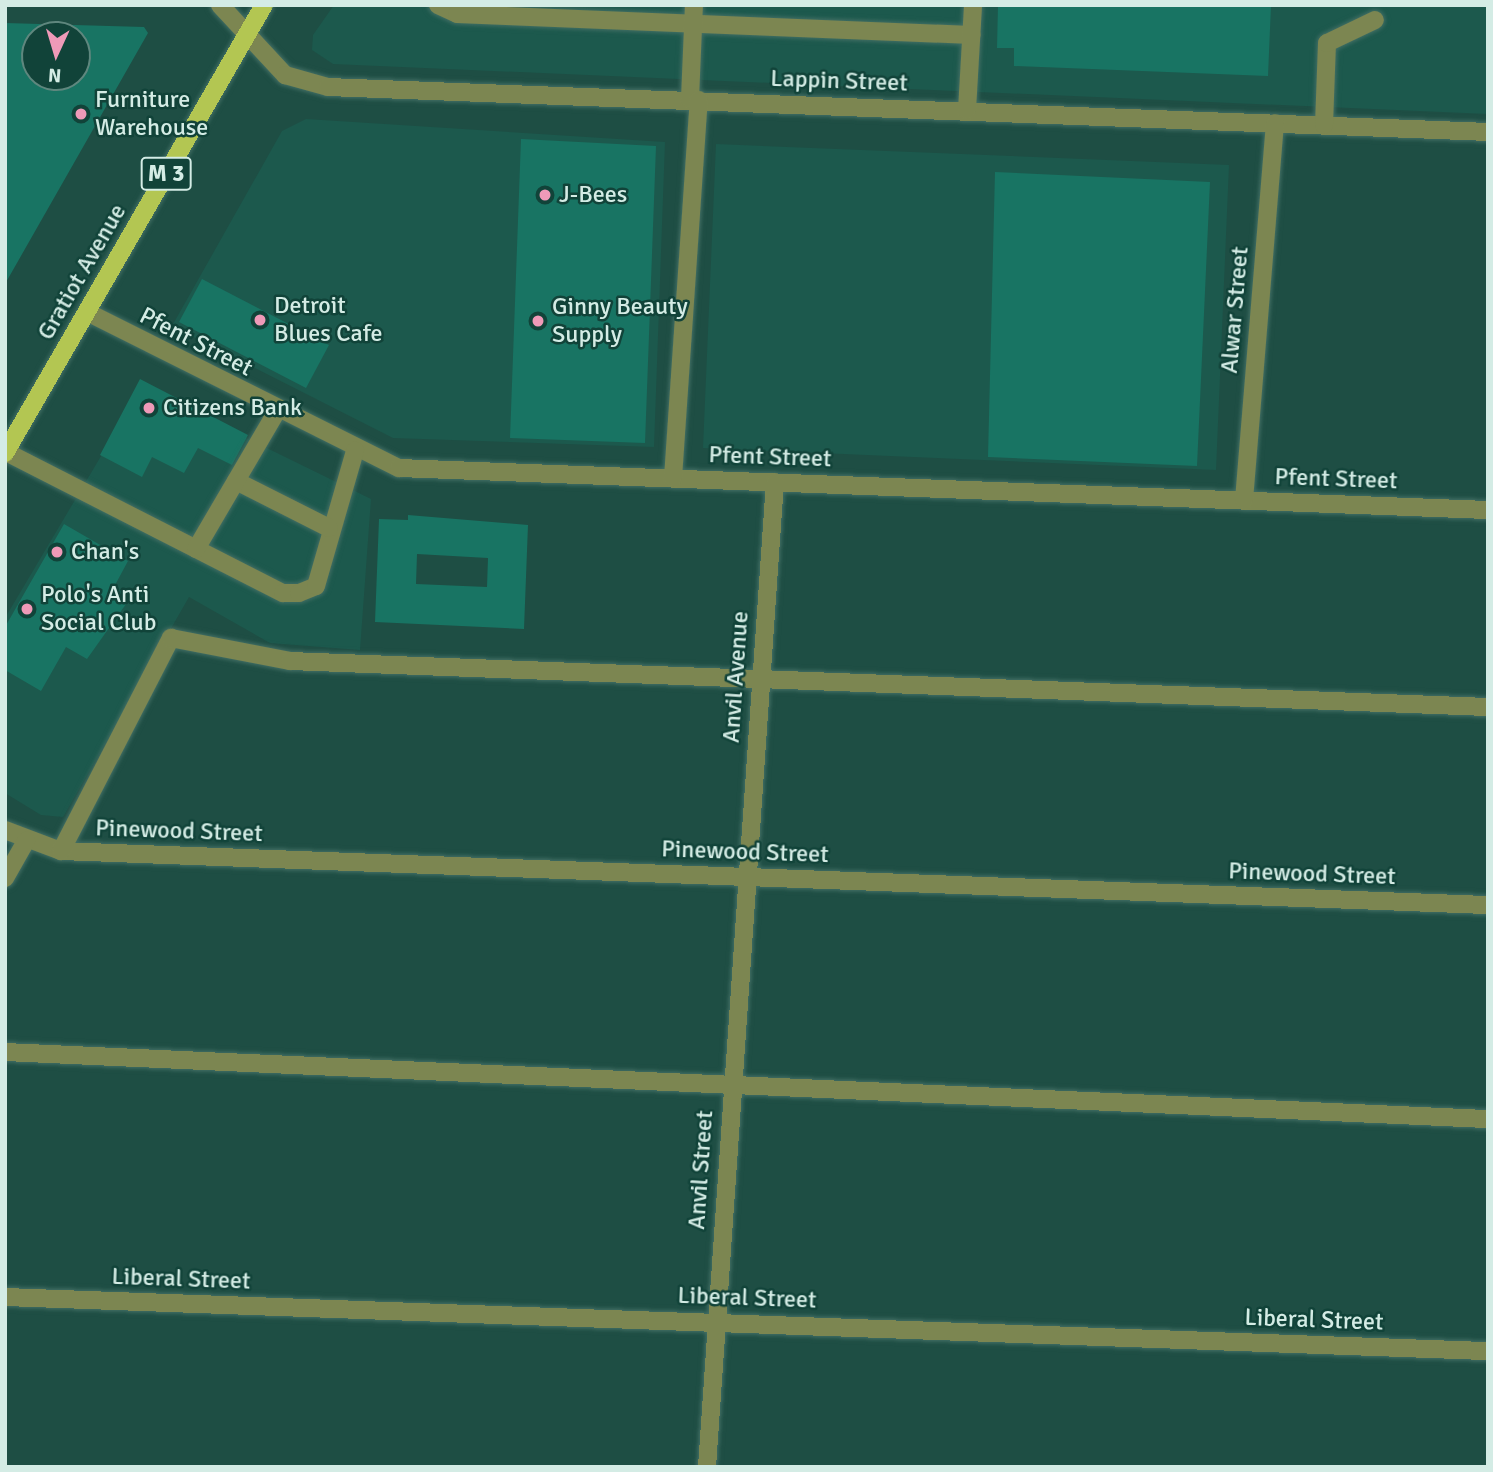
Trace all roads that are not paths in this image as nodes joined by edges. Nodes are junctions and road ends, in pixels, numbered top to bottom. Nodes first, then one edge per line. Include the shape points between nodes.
1 (220, 5) edge
2 (264, 5) edge
3 (438, 5) edge
4 (973, 5) edge
5 (693, 14) edge
6 (1375, 20) dead end
7 (972, 35) junction
8 (246, 36) junction
9 (695, 99) junction
10 (967, 110) junction
11 (1275, 123) junction
12 (1324, 125) junction
13 (1488, 132) edge
14 (87, 312) junction
15 (277, 411) junction
16 (355, 451) junction
17 (6, 453) edge
18 (673, 478) junction
19 (236, 481) junction
20 (775, 482) junction
21 (1244, 500) junction
22 (1488, 510) edge
23 (330, 528) junction
24 (196, 549) junction
25 (760, 683) junction
26 (1488, 707) edge
27 (5, 830) edge
28 (26, 841) junction
29 (61, 851) junction
30 (746, 877) junction
31 (5, 878) edge
32 (1488, 905) edge
33 (5, 1052) edge
34 (732, 1081) junction
35 (1488, 1119) edge
36 (5, 1297) edge
37 (715, 1321) junction
38 (1488, 1351) edge
39 (707, 1467) edge

1 - 8 street, Lappin Street
2 - 8 main road, Gratiot Avenue / M 3
3 - 5 street via 457,14
4 - 7 street
5 - 7 street
5 - 9 street
6 - 12 street via 1327,43
7 - 10 street
8 - 9 street, Lappin Street via 285,75 328,87
8 - 14 main road, Gratiot Avenue / M 3
9 - 10 street, Lappin Street
9 - 18 street
10 - 11 street, Lappin Street
11 - 12 street, Lappin Street
11 - 21 street, Alwar Street
12 - 13 street, Lappin Street
14 - 15 street, Pfent Street
14 - 17 main road, Gratiot Avenue / M 3
15 - 16 street, Pfent Street
15 - 19 street
16 - 18 street, Pfent Street via 399,468
16 - 23 street
17 - 24 street
18 - 20 street, Pfent Street
19 - 23 street
19 - 24 street
20 - 21 street, Pfent Street
20 - 25 street, Anvil Avenue
21 - 22 street, Pfent Street
23 - 24 street via 316,586 299,593 283,593
25 - 26 street
25 - 29 street via 281,661 171,638
25 - 30 street, Anvil Avenue
27 - 28 street, Pinewood Street
28 - 29 street, Pinewood Street
28 - 31 street
29 - 30 street, Pinewood Street
30 - 32 street, Pinewood Street
30 - 34 street, Anvil Street
33 - 34 street
34 - 35 street
34 - 37 street, Anvil Street
36 - 37 street, Liberal Street
37 - 38 street, Liberal Street
37 - 39 street, Anvil Street

